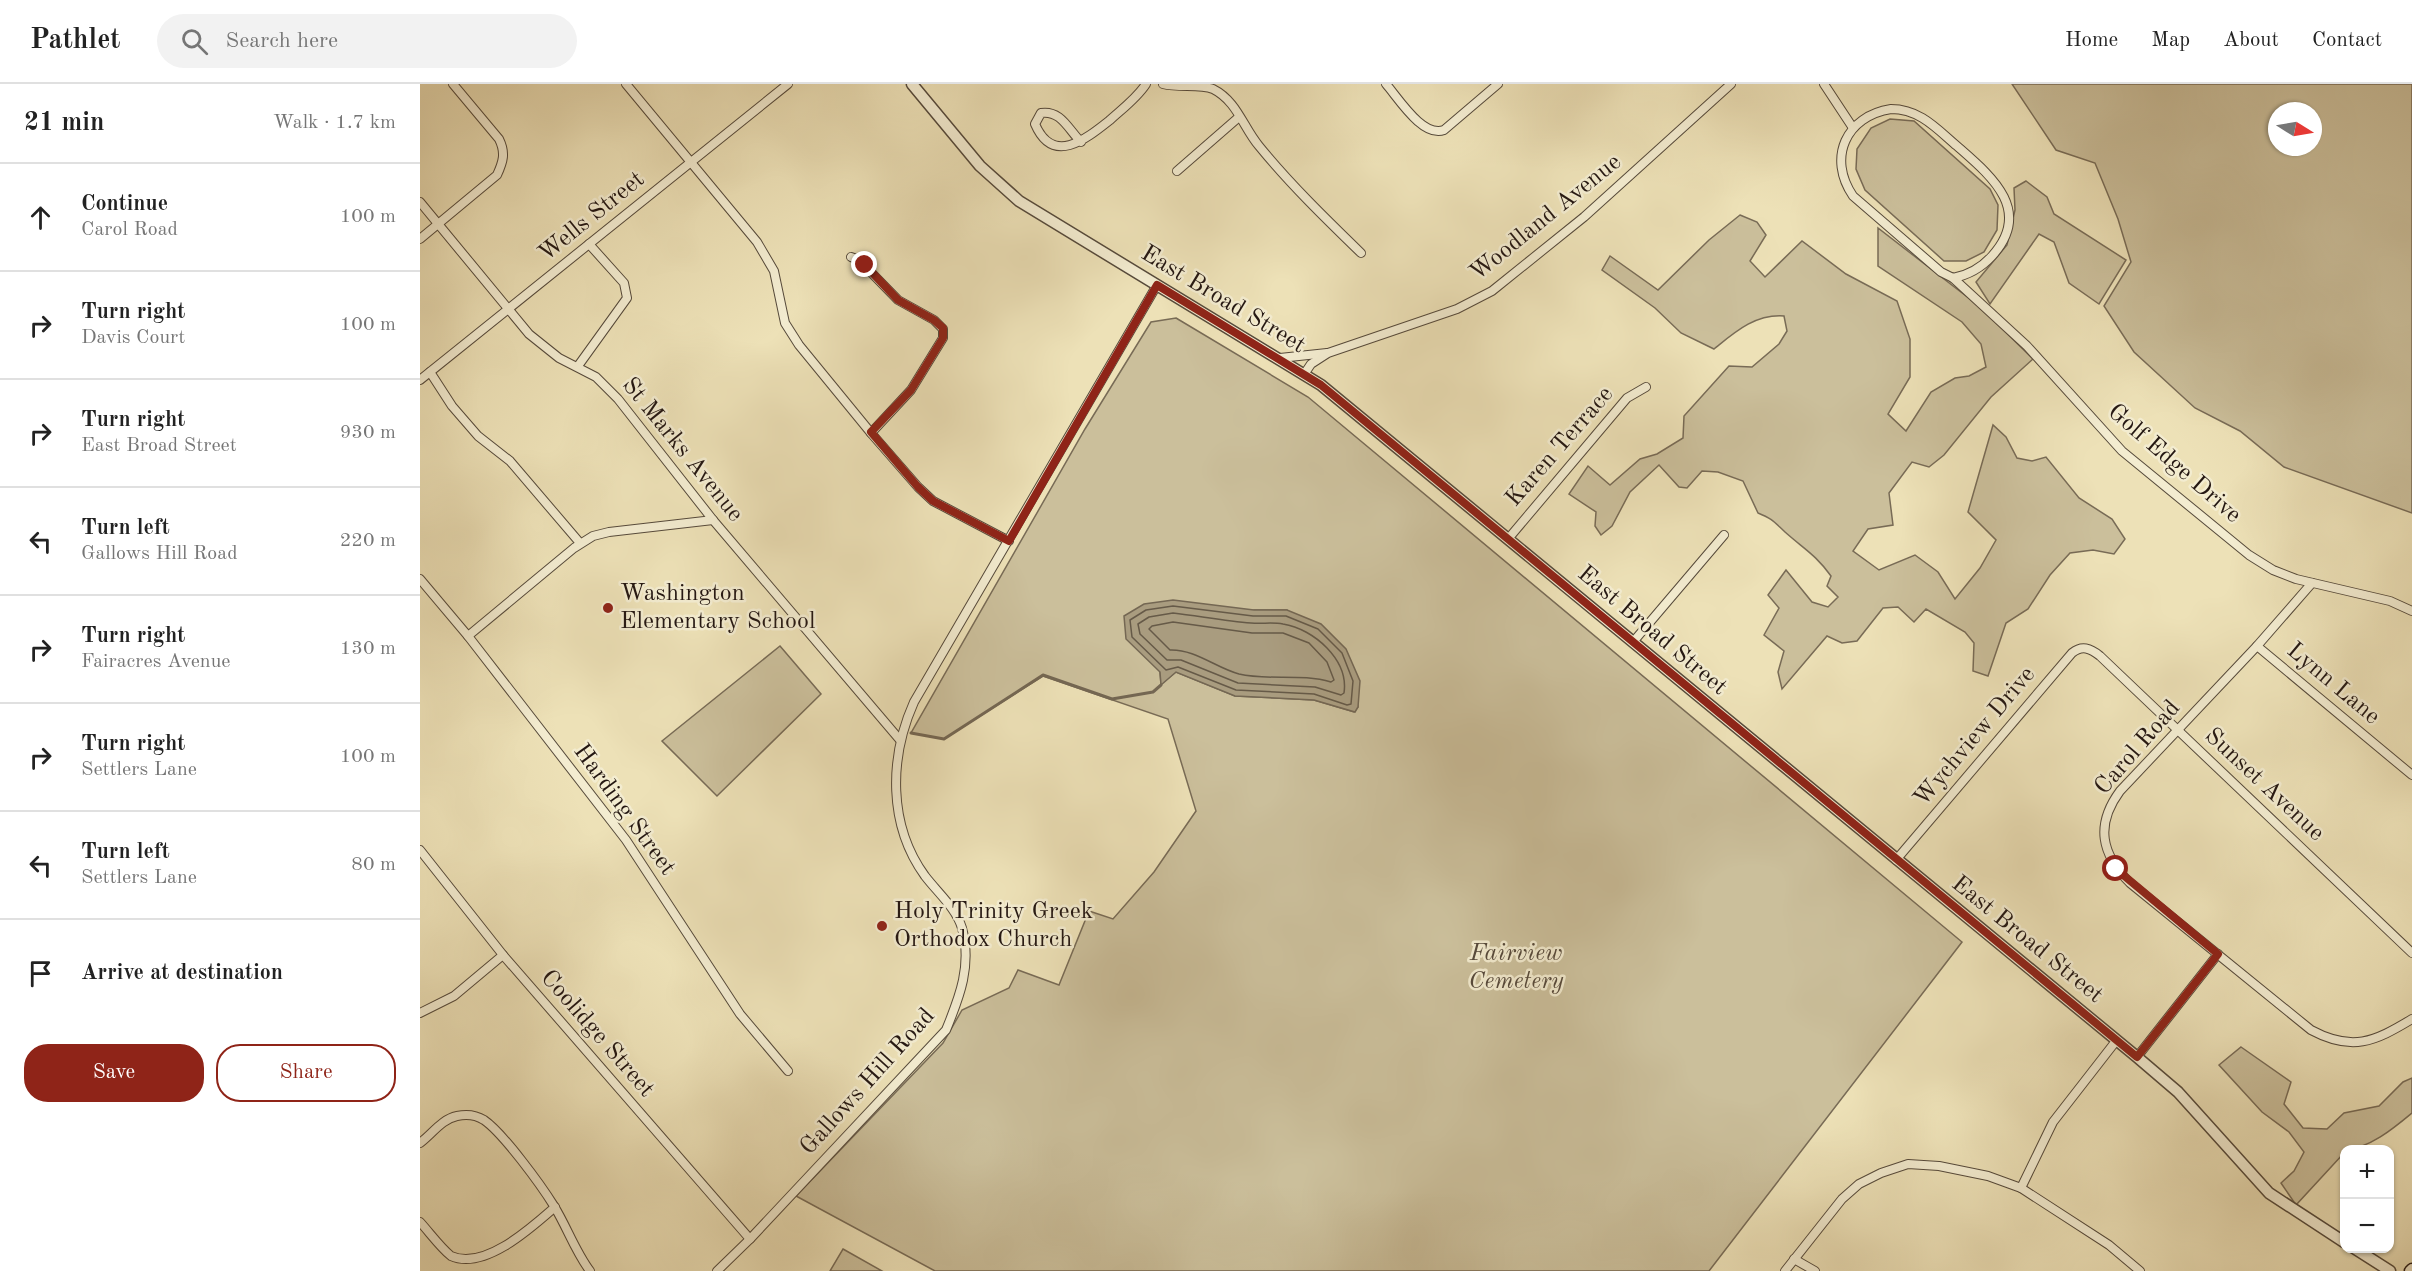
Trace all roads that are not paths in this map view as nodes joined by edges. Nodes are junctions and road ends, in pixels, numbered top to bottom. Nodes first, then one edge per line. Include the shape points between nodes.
1 (453, 84) edge
2 (626, 84) edge
3 (788, 84) edge
4 (912, 84) edge
5 (1146, 84) edge
6 (1163, 84) edge
7 (1386, 84) edge
8 (1498, 84) edge
9 (1731, 84) edge
10 (1824, 84) edge
11 (1239, 117) junction
12 (1853, 128) junction
13 (1081, 142) junction
14 (690, 163) junction
15 (1177, 171) dead end
16 (420, 202) edge
17 (438, 224) junction
18 (420, 239) edge
19 (589, 244) junction
20 (1362, 253) dead end
21 (851, 257) dead end
22 (1953, 278) junction
23 (1157, 285) junction
24 (508, 308) junction
25 (1328, 353) junction
26 (1280, 358) junction
27 (578, 366) junction
28 (430, 372) junction
29 (1305, 373) junction
30 (420, 380) edge
31 (1646, 387) dead end
32 (871, 432) junction
33 (713, 519) junction
34 (1724, 535) dead end
35 (1508, 538) junction
36 (1009, 541) junction
37 (580, 543) junction
38 (420, 579) edge
39 (2312, 583) junction
40 (2412, 611) edge
41 (468, 636) junction
42 (1633, 642) junction
43 (2257, 646) junction
44 (2087, 648) joint
45 (2177, 730) junction
46 (900, 740) junction
47 (2412, 775) edge
48 (420, 850) edge
49 (1896, 860) junction
50 (2412, 953) edge
51 (2218, 954) junction
52 (503, 955) junction
53 (420, 1013) edge
54 (2412, 1019) edge
55 (2116, 1041) junction
56 (2137, 1057) junction
57 (788, 1071) dead end
58 (420, 1143) edge
59 (2021, 1188) junction
60 (555, 1207) junction
61 (420, 1222) edge
62 (750, 1239) junction
63 (2340, 1239) edge
64 (2362, 1253) edge
65 (1794, 1259) junction
66 (590, 1271) edge
67 (717, 1271) edge
68 (1785, 1271) edge
69 (1815, 1271) edge
70 (2140, 1271) edge
71 (2390, 1271) edge

1 - 17 street via 499,139 504,149 503,161 497,175
2 - 14 street
3 - 14 street, Wells Street
4 - 23 street, East Broad Street via 962,146 1006,190
5 - 13 street via 1127,105
6 - 11 street via 1213,88 1232,103
7 - 8 street via 1423,127 1438,132
9 - 25 street, Woodland Avenue via 1584,217 1492,291 1457,309
10 - 12 street
11 - 15 street
11 - 20 street via 1297,190
12 - 22 street via 1842,148 1846,187 1934,267
12 - 22 street via 1880,111 1897,109 1919,115 1990,175 2001,190 2008,218 2000,246 1973,272
13 - 13 street via 1060,117 1051,111 1041,113 1035,124 1047,142 1056,146
14 - 19 street, Wells Street
14 - 32 street via 757,242 774,270 785,323
16 - 17 street, St Marks Avenue
17 - 18 street
17 - 24 street, St Marks Avenue
19 - 24 street, Wells Street
19 - 27 street via 624,283 627,298
21 - 32 street via 859,260 898,300 943,328 943,338 911,390
22 - 39 street, Golf Edge Drive via 2027,346 2122,451 2249,555 2273,570
23 - 26 street, East Broad Street
23 - 36 street, Gallows Hill Road
24 - 27 street, St Marks Avenue via 544,347
24 - 28 street, Wells Street
25 - 26 street, Woodland Avenue
25 - 29 street, Woodland Avenue
26 - 29 street, East Broad Street
27 - 33 street, St Marks Avenue via 618,399
28 - 30 street, Wells Street
28 - 37 street via 478,436 510,461
29 - 35 street, East Broad Street
31 - 35 street, Karen Terrace via 1627,398
32 - 36 street via 933,501
33 - 37 street via 609,532
33 - 46 street, St Marks Avenue
34 - 42 street
35 - 42 street, East Broad Street
36 - 46 street, Gallows Hill Road via 914,702
37 - 41 street
38 - 41 street, Harding Street
39 - 40 street, Golf Edge Drive via 2390,601
39 - 43 street, Carol Road
41 - 57 street, Harding Street via 626,840 740,1014
42 - 49 street, East Broad Street
43 - 45 street, Carol Road
43 - 47 street, Lynn Lane
44 - 45 street, Sunset Avenue
44 - 49 street, Wychview Drive via 2072,653
45 - 50 street, Sunset Avenue
45 - 51 street, Carol Road via 2112,802 2105,840 2116,869
46 - 62 street, Gallows Hill Road via 896,780 902,825 924,875 954,912 963,934 967,957 958,1005 946,1030
48 - 52 street, Coolidge Street
49 - 55 street, East Broad Street
51 - 54 street, Carol Road via 2324,1037 2363,1043
51 - 56 street
52 - 53 street via 454,996
52 - 62 street, Coolidge Street
55 - 56 street, East Broad Street
55 - 59 street via 2052,1122
56 - 63 street, East Broad Street via 2178,1092 2270,1193
58 - 60 street via 445,1120 474,1115 492,1127
59 - 65 street via 1988,1176 1939,1166 1893,1167 1859,1184 1842,1199
59 - 70 street via 2109,1245
60 - 61 street via 494,1258 480,1264 464,1263 450,1256
60 - 66 street
62 - 67 street, Gallows Hill Road
64 - 71 street
65 - 68 street
65 - 69 street

